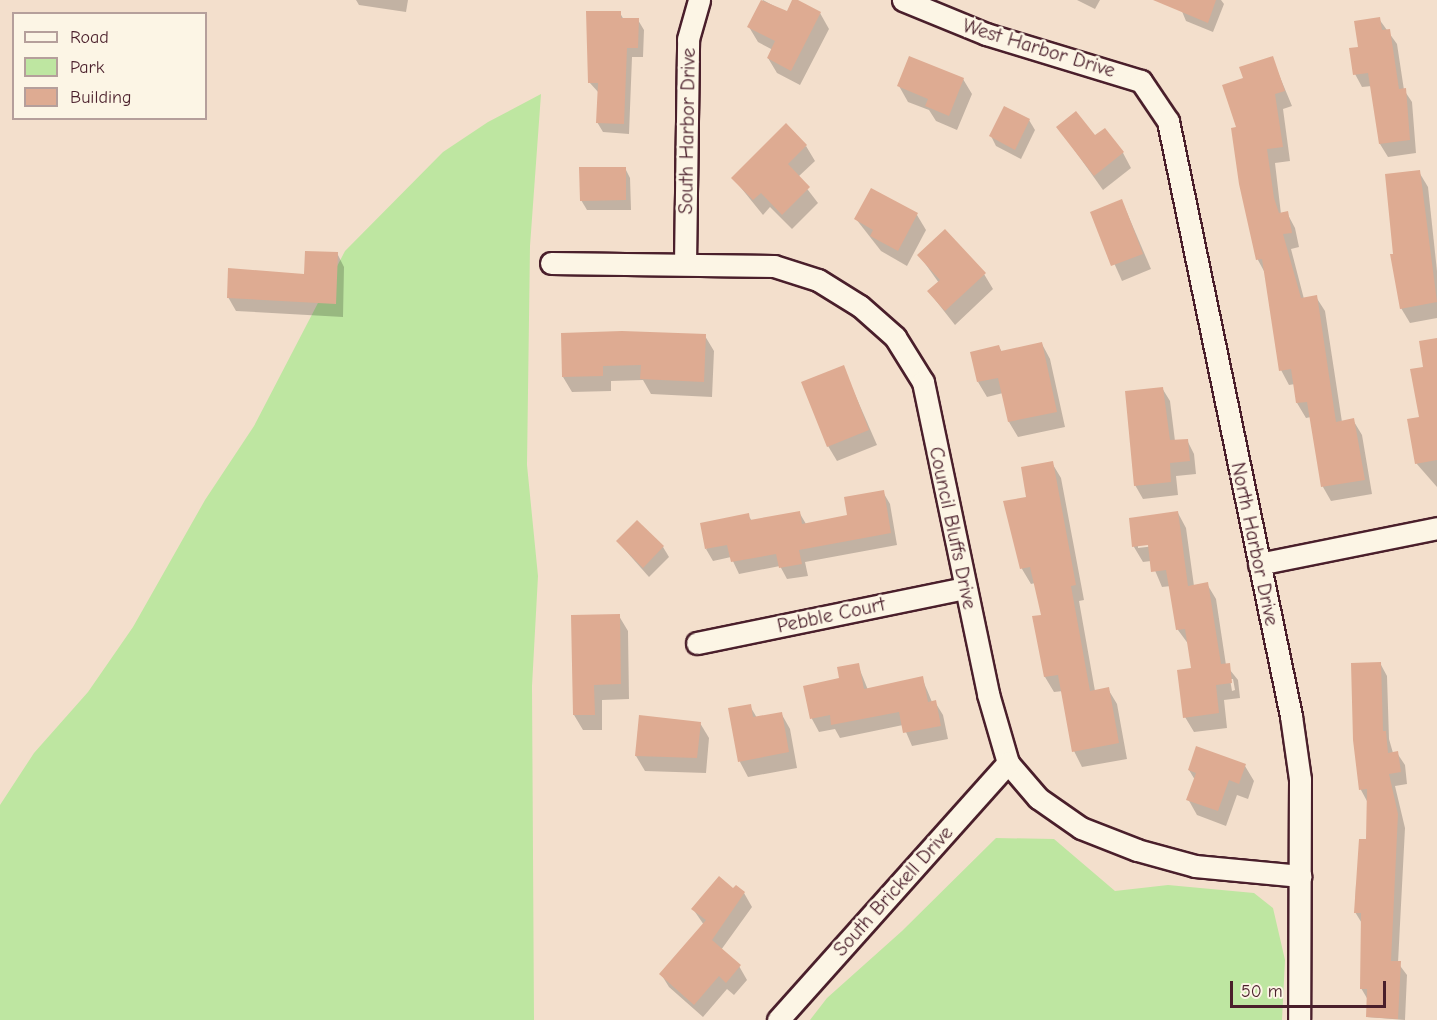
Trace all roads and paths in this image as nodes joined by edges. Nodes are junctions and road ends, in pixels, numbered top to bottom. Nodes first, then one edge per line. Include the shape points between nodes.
1 (699, 0) edge
2 (903, 0) edge
3 (1141, 81) joint
4 (551, 263) dead end
5 (685, 264) junction
6 (1437, 528) edge
7 (1259, 564) junction
8 (965, 588) junction
9 (697, 642) dead end
10 (1008, 763) junction
11 (1301, 876) junction
12 (778, 1020) edge
13 (1299, 1020) edge

1 - 5 street, South Harbor Drive via 688,39
2 - 3 street, West Harbor Drive via 986,34
3 - 7 street, North Harbor Drive via 1168,121
4 - 5 street, Council Bluffs Drive
5 - 8 street, Council Bluffs Drive via 774,266 818,280 860,306 895,337 923,382
6 - 7 street
7 - 11 street, North Harbor Drive via 1300,779
8 - 9 street, Pebble Court
8 - 10 street, Council Bluffs Drive
10 - 11 street, Council Bluffs Drive via 1038,798 1081,828 1137,850 1195,866
10 - 12 street, South Brickell Drive
11 - 13 street, North Harbor Drive

